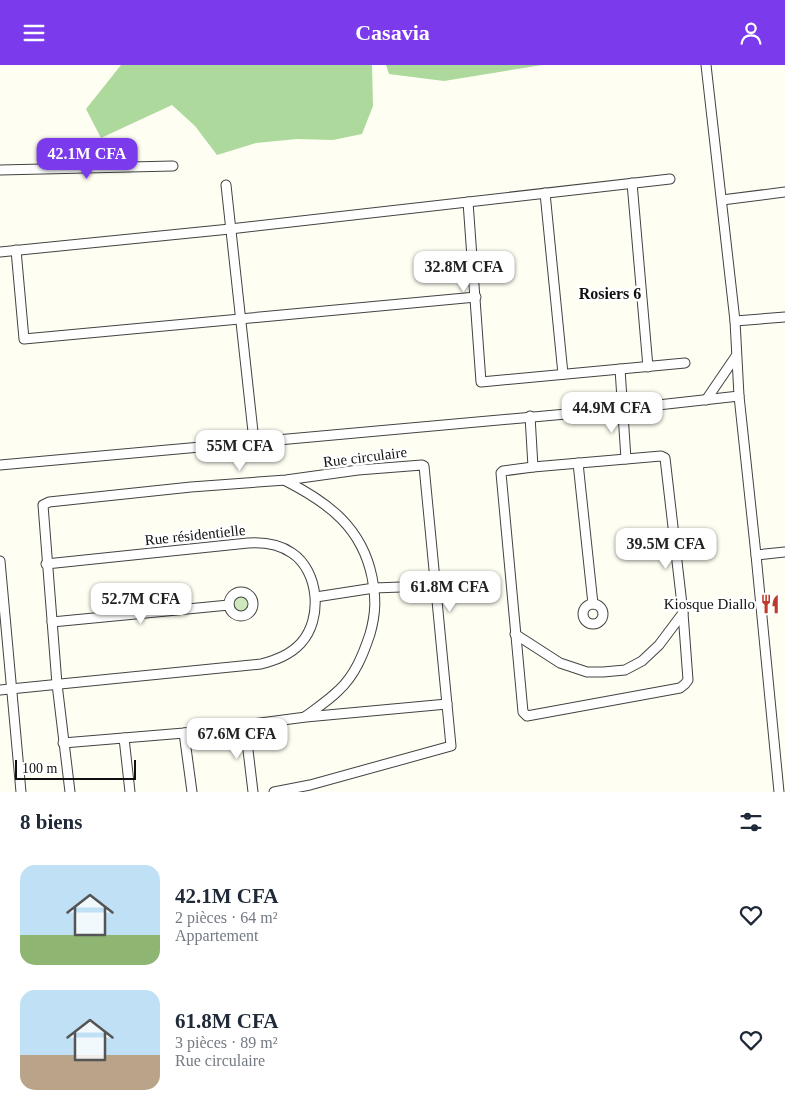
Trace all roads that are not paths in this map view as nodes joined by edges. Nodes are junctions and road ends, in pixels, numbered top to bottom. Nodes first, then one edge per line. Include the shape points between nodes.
1 (706, 65) edge
2 (173, 166) dead end
3 (0, 170) edge
4 (670, 179) dead end
5 (632, 183) junction
6 (226, 185) dead end
7 (785, 192) edge
8 (545, 193) junction
9 (722, 200) junction
10 (468, 202) junction
11 (230, 229) junction
12 (16, 251) junction
13 (0, 252) edge
14 (476, 297) junction
15 (785, 317) edge
16 (240, 319) junction
17 (735, 321) junction
18 (736, 356) junction
19 (685, 363) dead end
20 (648, 367) junction
21 (620, 369) junction
22 (563, 374) junction
23 (739, 396) junction
24 (706, 400) junction
25 (622, 409) junction
26 (530, 416) junction
27 (254, 441) junction
28 (626, 459) junction
29 (578, 463) junction
30 (0, 465) edge
31 (533, 467) junction
32 (286, 481) junction
33 (785, 552) edge
34 (756, 555) junction
35 (46, 564) junction
36 (0, 565) edge
37 (401, 587) dead end
38 (374, 588) junction
39 (316, 597) junction
40 (593, 604) dead end
41 (228, 605) dead end
42 (683, 613) junction
43 (52, 622) junction
44 (515, 634) junction
45 (57, 685) junction
46 (10, 689) junction
47 (0, 690) edge
48 (447, 704) junction
49 (306, 717) junction
50 (245, 725) junction
51 (184, 733) junction
52 (124, 738) junction
53 (63, 743) junction
54 (21, 792) edge
55 (70, 792) edge
56 (130, 792) edge
57 (192, 792) edge
58 (253, 792) edge
59 (274, 792) edge
60 (779, 792) edge

1 - 9 street
2 - 3 street
4 - 5 street
5 - 8 street
5 - 20 street
6 - 11 street
7 - 9 street
8 - 10 street
8 - 22 street
9 - 17 street
10 - 11 street
10 - 14 street
11 - 12 street
11 - 16 street
12 - 13 street
12 - 16 street via 24,339
14 - 16 street
14 - 22 street via 481,382
15 - 17 street
16 - 27 street
17 - 18 street
18 - 23 street
18 - 24 street
19 - 20 street
20 - 21 street
21 - 22 street
21 - 25 street
23 - 24 street
23 - 34 street
24 - 25 street
25 - 26 street
25 - 28 street
26 - 27 street
26 - 31 street
27 - 30 street
28 - 29 street
28 - 42 street via 664,458
29 - 31 street
29 - 40 street
31 - 44 street via 503,471 500,475
32 - 35 street, Rue circulaire via 49,502 42,507
32 - 38 street via 322,501 348,526 363,548
32 - 48 street, Rue circulaire via 358,470 424,466
33 - 34 street
34 - 60 street
35 - 39 street, Rue résidentielle via 268,543 291,552 302,562
35 - 43 street, Rue circulaire
36 - 46 street
37 - 38 street
38 - 39 street
38 - 49 street via 376,612 360,661 339,691
39 - 45 street via 314,614 302,641 273,661
41 - 43 street
42 - 44 street via 660,645 642,661 618,671 572,669
42 - 44 street via 688,680 680,688 527,716 523,712
43 - 45 street, Rue circulaire
45 - 46 street
45 - 53 street, Rue circulaire
46 - 47 street
46 - 54 street
48 - 49 street
48 - 59 street, Rue circulaire via 452,743 449,748
49 - 50 street
50 - 51 street
50 - 58 street
51 - 52 street
51 - 57 street
52 - 53 street
52 - 56 street
53 - 55 street, Rue circulaire

